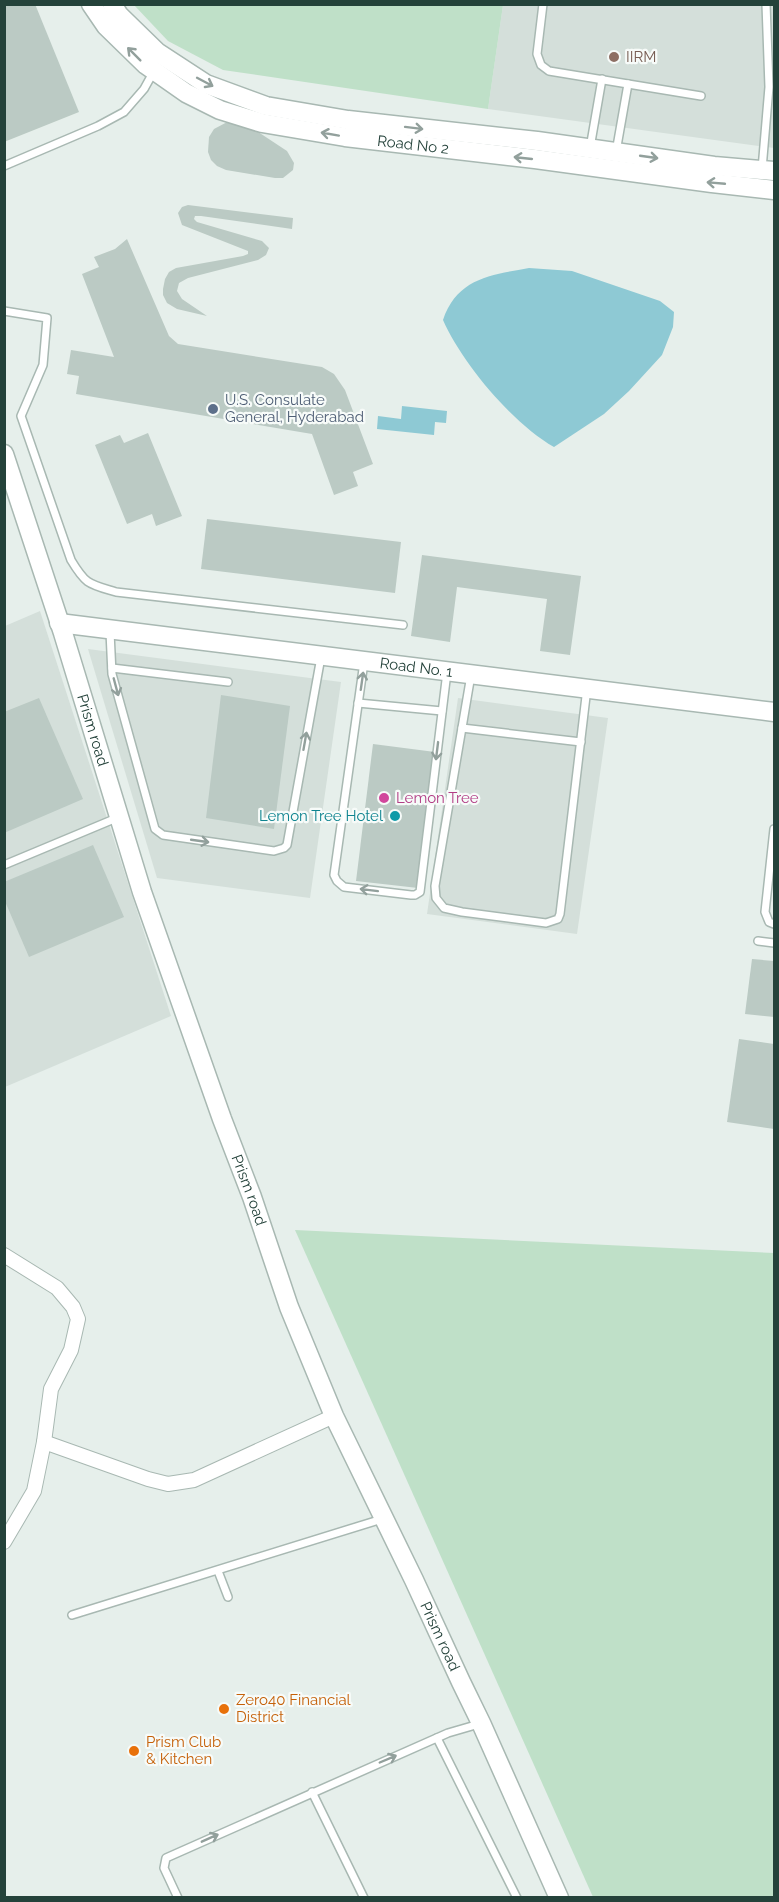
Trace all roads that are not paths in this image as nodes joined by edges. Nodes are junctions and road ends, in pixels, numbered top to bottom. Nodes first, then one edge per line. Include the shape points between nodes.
1 (91, 4) edge
2 (112, 4) edge
3 (543, 4) edge
4 (765, 4) edge
5 (767, 50) junction
6 (774, 65) edge
7 (154, 71) junction
8 (602, 79) junction
9 (628, 84) junction
10 (227, 91) junction
11 (701, 96) dead end
12 (220, 110) junction
13 (590, 149) junction
14 (616, 153) junction
15 (4, 166) edge
16 (768, 179) edge
17 (4, 311) edge
18 (4, 454) edge
19 (60, 623) junction
20 (403, 625) dead end
21 (110, 629) junction
22 (321, 656) junction
23 (364, 662) junction
24 (112, 668) junction
25 (447, 672) junction
26 (471, 675) junction
27 (228, 682) dead end
28 (587, 688) junction
29 (358, 703) junction
30 (442, 711) junction
31 (774, 712) edge
32 (462, 728) junction
33 (581, 742) junction
34 (119, 817) junction
35 (774, 829) edge
36 (4, 865) edge
37 (774, 924) edge
38 (758, 941) dead end
39 (774, 944) edge
40 (4, 1255) edge
41 (334, 1416) junction
42 (44, 1442) junction
43 (385, 1518) junction
44 (4, 1542) edge
45 (218, 1571) junction
46 (228, 1597) dead end
47 (72, 1615) dead end
48 (482, 1723) junction
49 (437, 1738) junction
50 (312, 1792) junction
51 (178, 1898) edge
52 (364, 1898) edge
53 (517, 1898) edge
54 (559, 1898) edge

7 -> 1 street, Road No 2 via 106,26
2 -> 10 street, Road No 2 via 157,52 206,84
3 - 8 lane via 537,54 542,65 549,71
4 - 5 lane
5 - 6 lane
5 - 16 lane
7 - 12 street, Road No 2
7 - 15 lane via 124,112
8 - 9 lane
8 - 13 lane
9 - 11 lane
9 - 14 lane
10 - 12 street
10 -> 13 street, Road No 2 via 266,106 348,120
16 -> 12 street, Road No 2 via 535,159 345,137 262,123
13 - 14 street, Road No 2
14 -> 16 street, Road No 2 via 714,166
17 - 20 lane via 46,318 43,365 21,416 70,560 89,584 116,592
18 - 19 street, Prism road
19 - 21 street, Road No. 1
19 - 34 street, Prism road
21 - 22 street, Road No. 1
21 - 24 lane
22 - 23 street, Road No. 1
24 -> 22 lane via 155,829 163,835 277,851 287,845
23 - 25 street, Road No. 1
29 -> 23 lane
24 - 27 lane
25 - 26 street, Road No. 1
25 - 30 lane
26 - 28 street, Road No. 1
26 - 32 lane
28 - 31 street, Road No. 1
28 - 33 lane
29 - 30 lane
30 -> 29 lane via 420,892 411,895 344,887 334,875
32 - 33 lane
32 - 33 lane via 436,898 444,908 546,923 558,920 560,914
34 - 36 lane
34 - 41 street, Prism road via 289,1307
35 - 37 lane via 765,912
38 - 39 lane
40 - 42 street via 57,1288 78,1318 71,1350 51,1389
41 - 42 street via 194,1480 168,1484
41 - 43 street, Prism road
42 - 44 street via 33,1491
43 - 45 lane
43 - 48 street, Prism road
45 - 46 lane
45 - 47 lane
48 - 49 lane
48 - 54 street, Prism road
50 -> 49 lane
49 - 53 lane
51 -> 50 lane via 164,1868 166,1858
50 - 52 lane

